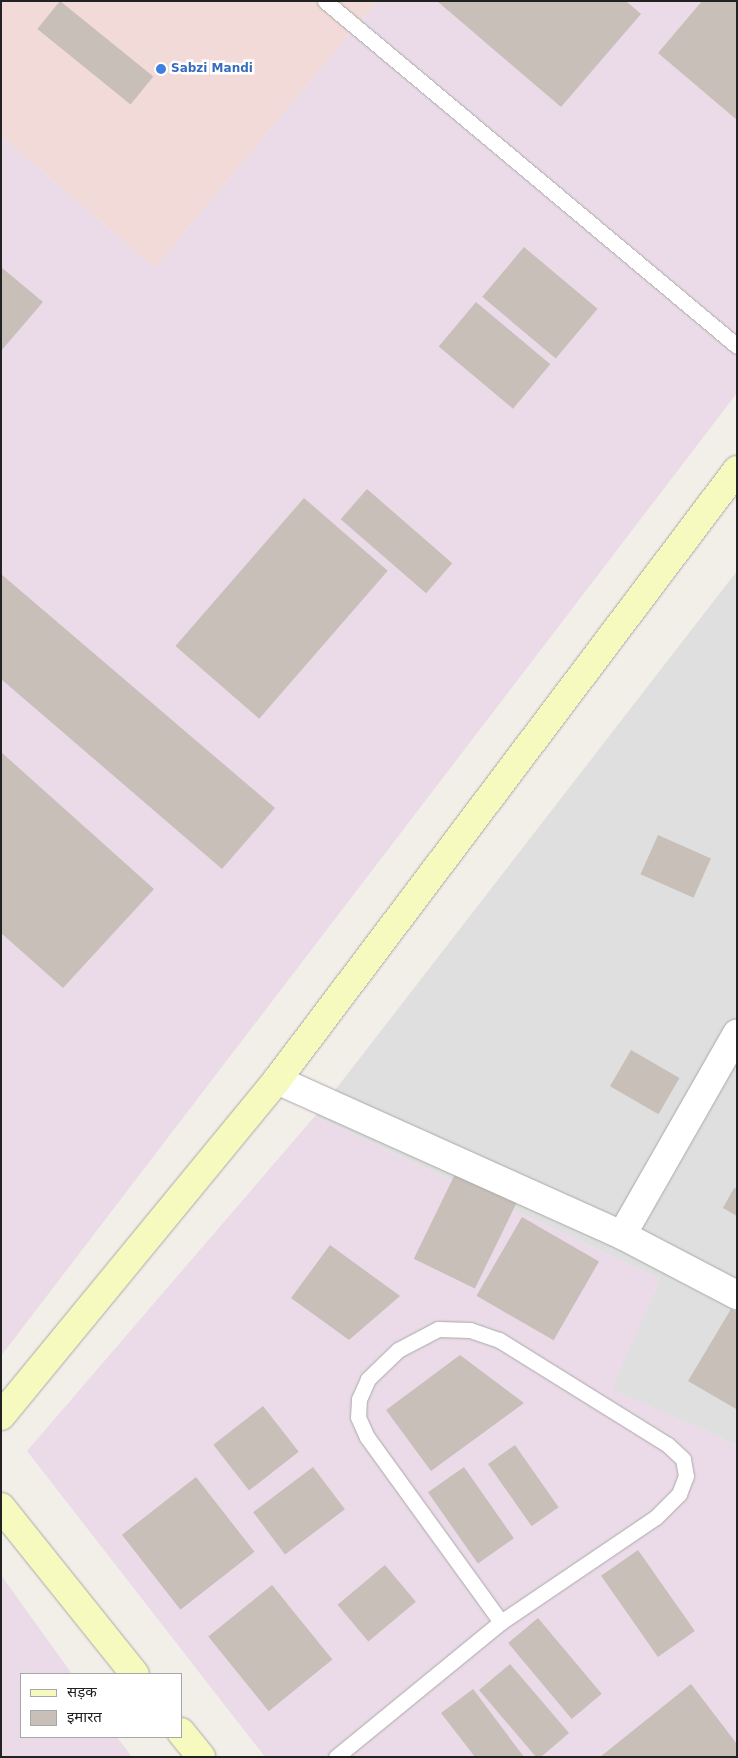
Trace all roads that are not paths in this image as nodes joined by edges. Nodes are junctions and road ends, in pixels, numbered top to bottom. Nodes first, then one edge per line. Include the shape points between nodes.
1 (325, 1) edge
2 (737, 346) edge
3 (737, 470) edge
4 (737, 1033) edge
5 (277, 1080) junction
6 (622, 1235) junction
7 (737, 1295) edge
8 (1, 1416) edge
9 (1, 1507) edge
10 (501, 1622) junction
11 (134, 1673) edge
12 (182, 1733) edge
13 (201, 1757) edge
14 (336, 1757) edge

1 - 2 lane
3 - 5 street
4 - 6 street
5 - 6 street
5 - 8 street
6 - 7 street
9 - 11 street
10 - 10 lane via 656,1517 679,1494 686,1476 682,1459 668,1444 499,1340 470,1330 438,1328 398,1350 368,1379 359,1399 358,1417 367,1437
10 - 14 lane
12 - 13 street

